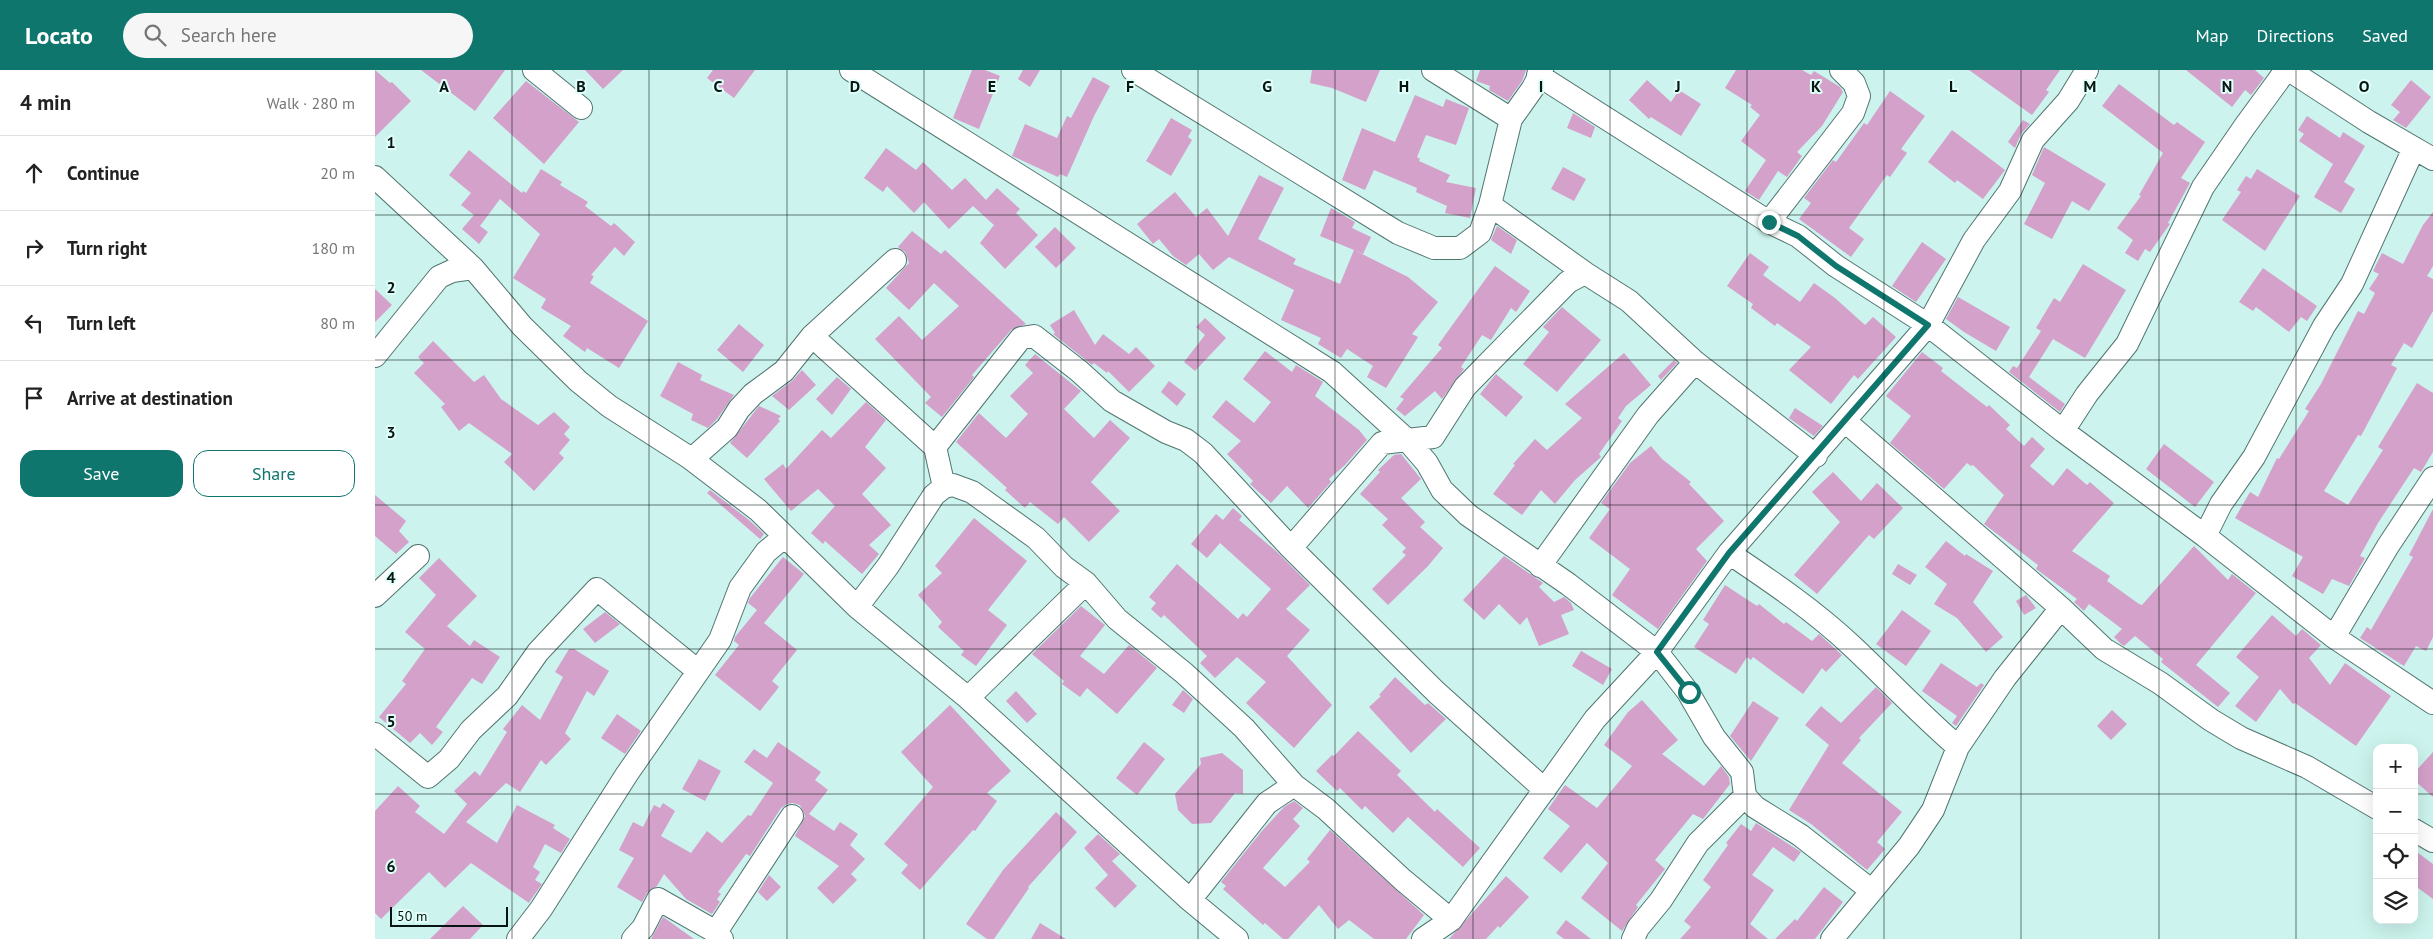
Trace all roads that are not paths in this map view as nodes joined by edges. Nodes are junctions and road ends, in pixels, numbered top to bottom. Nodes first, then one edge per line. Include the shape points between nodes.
1 (534, 70) edge
2 (851, 70) edge
3 (1133, 70) edge
4 (1433, 70) edge
5 (1841, 70) edge
6 (2087, 70) edge
7 (2288, 70) edge
8 (1540, 73) edge
9 (581, 108) dead end
10 (1511, 119) junction
11 (2424, 154) edge
12 (375, 177) edge
13 (1489, 205) junction
14 (1769, 222) junction
15 (895, 260) dead end
16 (473, 268) junction
17 (1585, 273) junction
18 (1928, 325) junction
19 (812, 336) junction
20 (375, 356) edge
21 (1695, 362) junction
22 (1846, 422) junction
23 (2063, 432) junction
24 (1408, 441) junction
25 (935, 447) junction
26 (1816, 456) junction
27 (692, 459) junction
28 (2433, 478) edge
29 (944, 486) junction
30 (2205, 536) junction
31 (784, 537) junction
32 (1291, 548) junction
33 (1729, 553) junction
34 (418, 556) dead end
35 (1540, 566) junction
36 (1086, 584) junction
37 (375, 596) edge
38 (857, 607) junction
39 (2061, 608) junction
40 (2334, 637) junction
41 (1657, 652) junction
42 (698, 671) junction
43 (968, 698) junction
44 (2433, 703) edge
45 (375, 734) edge
46 (1958, 747) junction
47 (1294, 785) junction
48 (1545, 790) junction
49 (1745, 796) junction
50 (2373, 806) edge
51 (793, 816) dead end
52 (2418, 832) edge
53 (2433, 841) edge
54 (1873, 891) junction
55 (1190, 900) junction
56 (1451, 920) junction
57 (719, 936) edge
58 (518, 939) edge
59 (633, 939) edge
60 (1237, 939) edge
61 (1423, 939) edge
62 (1633, 939) edge
63 (1832, 939) edge

1 - 9 street
2 - 24 street via 1332,372
3 - 13 street via 1390,228 1434,248 1460,248 1480,234
4 - 10 street
5 - 14 street via 1854,82 1859,96 1853,113
6 - 18 street via 2068,101 2033,140 2010,191 1974,240
7 - 11 street
7 - 23 street via 2203,187 2127,344 2087,394
8 - 10 street
8 - 14 street
10 - 13 street
11 - 30 street via 2352,284 2319,335 2254,457 2221,504
12 - 16 street
13 - 17 street
14 - 18 street via 1798,236 1836,266
15 - 19 street
16 - 20 street via 439,277
16 - 27 street via 522,326 578,381 609,406
17 - 21 street via 1629,301
17 - 24 street via 1568,282 1465,387 1433,437
18 - 22 street
18 - 23 street
19 - 25 street
19 - 27 street via 784,371 753,394 727,428
21 - 26 street
21 - 35 street via 1648,415
22 - 26 street
22 - 39 street
23 - 30 street
24 - 32 street via 1382,443
24 - 35 street via 1427,463 1442,490 1468,515
25 - 29 street
25 - 32 street via 1021,338 1034,336 1113,401 1165,432 1186,440 1203,453
26 - 33 street
27 - 31 street via 757,510
28 - 40 street
29 - 36 street via 953,485 972,492 1036,538
29 - 38 street via 934,495
30 - 40 street
31 - 38 street
31 - 42 street via 766,552 740,588 720,640
32 - 48 street via 1436,692
33 - 41 street
33 - 46 street via 1809,610 1853,647
34 - 37 street
35 - 41 street
36 - 43 street
36 - 47 street via 1117,619 1184,673 1244,728
38 - 43 street
39 - 46 street via 2005,678
39 - 50 street via 2104,649 2160,683 2211,720 2241,738 2307,767
40 - 44 street
41 - 48 street via 1595,719
41 - 49 street via 1689,692 1714,737 1742,772
42 - 45 street via 597,590 538,652 507,696 428,777
42 - 58 street
43 - 55 street
46 - 54 street via 1933,810
47 - 55 street via 1267,803
47 - 56 street via 1327,809
48 - 56 street
49 - 54 street via 1755,807 1799,835
49 - 62 street via 1698,843
51 - 57 street
52 - 53 street
54 - 63 street
55 - 60 street
56 - 61 street
57 - 59 street via 658,899 643,928

